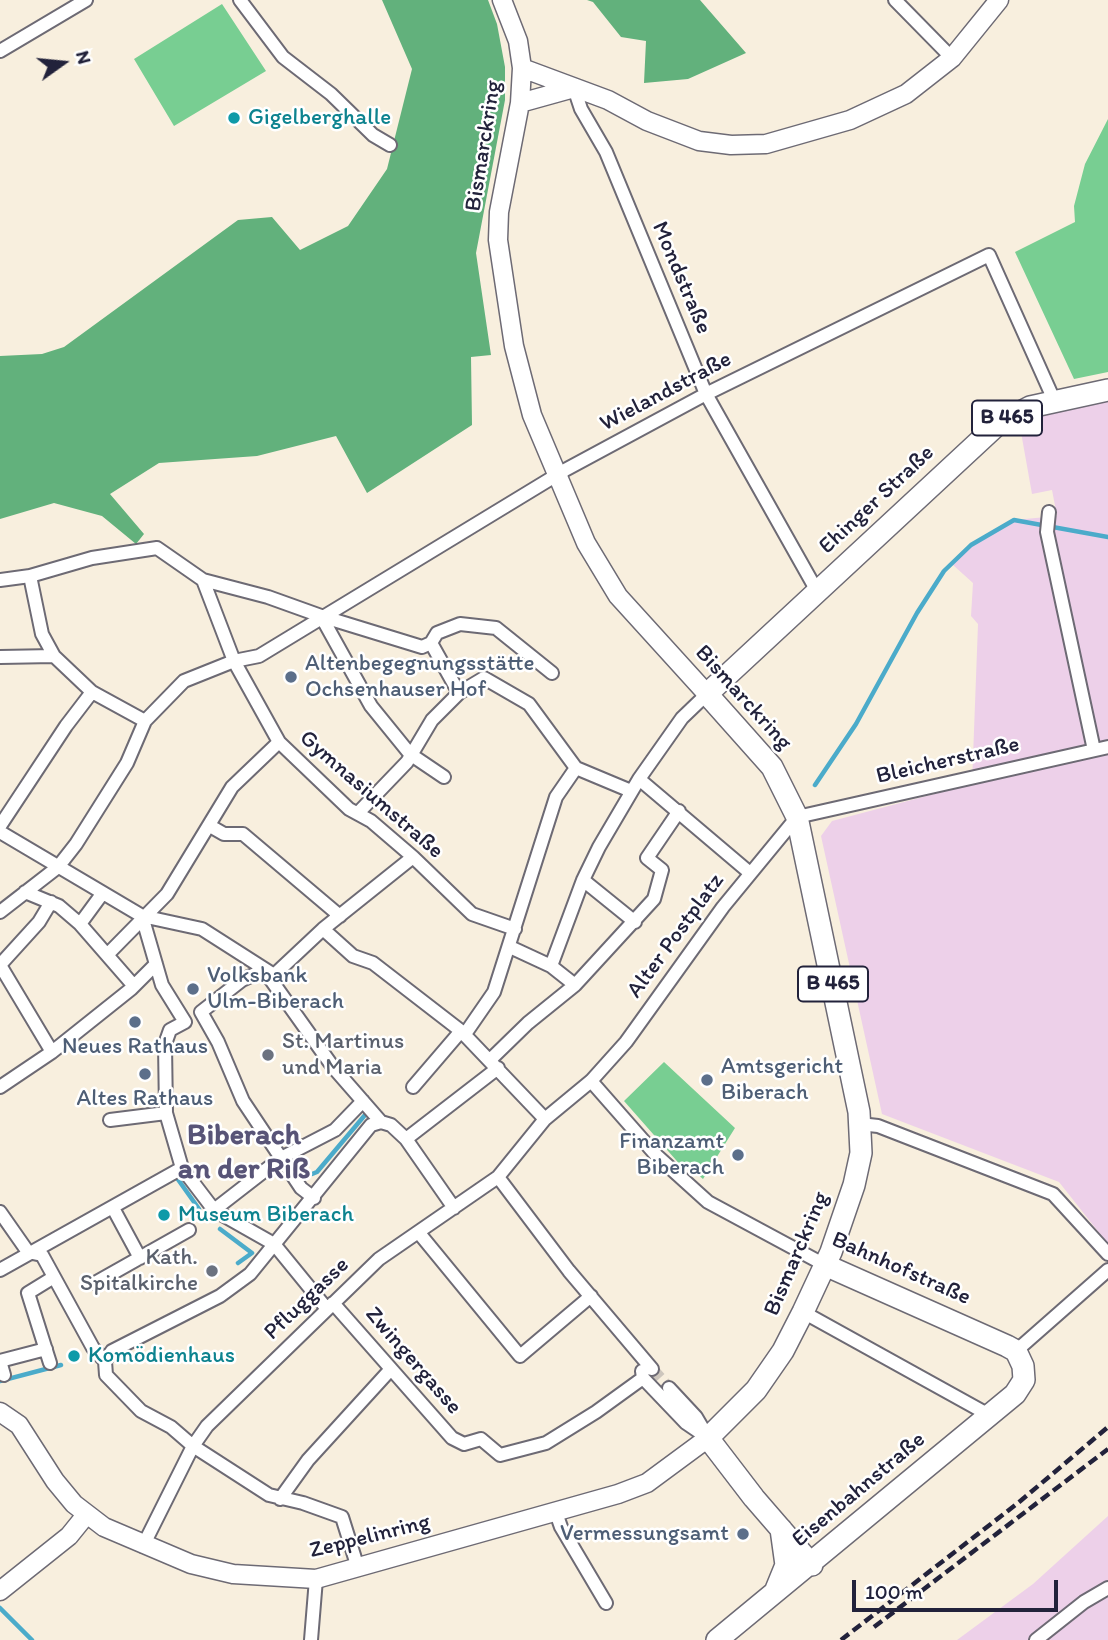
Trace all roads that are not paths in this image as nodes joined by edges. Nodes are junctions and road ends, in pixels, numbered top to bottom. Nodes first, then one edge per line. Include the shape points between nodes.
1 (86, 0) edge
2 (240, 0) edge
3 (502, 0) edge
4 (895, 0) edge
5 (999, 0) edge
6 (0, 51) edge
7 (952, 58) junction
8 (522, 68) junction
9 (574, 88) junction
10 (520, 103) junction
11 (390, 145) dead end
12 (1108, 390) edge
13 (706, 394) junction
14 (1054, 400) junction
15 (556, 475) junction
16 (1049, 512) dead end
17 (30, 576) junction
18 (0, 580) edge
19 (203, 580) junction
20 (817, 591) junction
21 (321, 617) junction
22 (431, 643) junction
23 (54, 656) junction
24 (0, 657) edge
25 (234, 661) junction
26 (552, 673) dead end
27 (92, 692) junction
28 (459, 693) junction
29 (707, 694) junction
30 (145, 720) junction
31 (279, 742) junction
32 (1108, 747) edge
33 (1094, 750) junction
34 (411, 754) junction
35 (576, 768) junction
36 (444, 777) dead end
37 (639, 779) junction
38 (631, 791) junction
39 (678, 811) junction
40 (358, 813) junction
41 (797, 817) junction
42 (0, 826) edge
43 (209, 826) junction
44 (0, 832) edge
45 (413, 857) junction
46 (58, 867) junction
47 (750, 873) junction
48 (583, 880) junction
49 (25, 892) junction
50 (102, 894) junction
51 (51, 902) junction
52 (0, 912) edge
53 (142, 916) junction
54 (340, 916) junction
55 (82, 922) junction
56 (635, 922) junction
57 (323, 929) junction
58 (515, 929) junction
59 (510, 947) junction
60 (110, 952) junction
61 (156, 964) junction
62 (0, 965) edge
63 (551, 966) junction
64 (264, 970) junction
65 (575, 985) junction
66 (132, 988) junction
67 (463, 1032) junction
68 (52, 1052) junction
69 (494, 1063) junction
70 (591, 1081) junction
71 (0, 1087) edge
72 (413, 1087) dead end
73 (363, 1101) junction
74 (166, 1113) junction
75 (545, 1119) junction
76 (110, 1120) dead end
77 (381, 1122) junction
78 (860, 1124) junction
79 (406, 1139) junction
80 (281, 1158) junction
81 (181, 1168) junction
82 (498, 1177) junction
83 (314, 1198) junction
84 (113, 1208) junction
85 (454, 1208) junction
86 (214, 1210) junction
87 (0, 1212) edge
88 (188, 1230) dead end
89 (419, 1233) junction
90 (274, 1244) junction
91 (28, 1252) junction
92 (1108, 1254) edge
93 (140, 1258) junction
94 (825, 1265) junction
95 (0, 1270) edge
96 (1108, 1270) edge
97 (54, 1277) junction
98 (95, 1283) dead end
99 (591, 1296) junction
100 (330, 1306) junction
101 (803, 1312) junction
102 (46, 1349) junction
103 (1016, 1351) junction
104 (104, 1361) junction
105 (50, 1363) dead end
106 (391, 1369) junction
107 (648, 1373) junction
108 (4, 1375) dead end
109 (670, 1388) tunnel mouth
110 (0, 1412) edge
111 (989, 1415) junction
112 (708, 1438) junction
113 (193, 1446) junction
114 (280, 1499) junction
115 (555, 1510) junction
116 (86, 1515) junction
117 (781, 1529) junction
118 (143, 1545) junction
119 (812, 1565) junction
120 (358, 1569) junction
121 (316, 1579) junction
122 (1108, 1588) edge
123 (0, 1591) edge
124 (773, 1597) junction
125 (606, 1603) dead end
126 (311, 1640) edge
127 (717, 1640) edge
128 (1036, 1640) edge

1 - 6 street
2 - 11 street via 283,57
3 - 8 main road, Bismarckring via 518,41
4 - 7 street
5 - 7 main road
7 - 9 main road via 906,94 850,120 766,144 699,141
8 - 9 main road
8 - 10 main road, Bismarckring
9 - 10 main road
9 - 13 street, Mondstraße via 606,152
10 - 15 main road, Bismarckring via 498,240 504,295 524,388
12 - 14 main road, Ehinger Straße / B 465
13 - 14 street, Wielandstraße via 989,255
13 - 15 street, Wielandstraße
13 - 20 street, Mondstraße
14 - 20 main road, Ehinger Straße / B 465 via 998,424
15 - 21 street, Wielandstraße
15 - 29 main road, Bismarckring via 586,543 618,596
16 - 33 street via 1047,532
17 - 18 street
17 - 19 street via 60,565 156,548
17 - 23 street via 41,634
19 - 21 street
19 - 25 street, Gymnasiumstraße
20 - 29 main road, Ehinger Straße / B 465
21 - 22 street via 422,647
21 - 25 street, Wielandstraße via 260,656
21 - 34 street via 370,706
22 - 26 street via 437,633 460,624 496,628
22 - 28 street
23 - 24 street
23 - 27 street
25 - 30 street, Wielandstraße via 184,681
25 - 31 street, Gymnasiumstraße
27 - 30 street
27 - 42 street
28 - 34 street via 432,720
28 - 35 street via 484,678 529,704
29 - 37 street via 682,718
29 - 41 main road, Bismarckring / B 465 via 772,768
30 - 46 street via 127,763
31 - 40 street, Gymnasiumstraße
31 - 43 street via 232,788
32 - 33 street, Bleicherstraße
33 - 41 street, Bleicherstraße
34 - 36 street
34 - 40 street
35 - 38 street
35 - 58 street via 556,797
37 - 38 street
37 - 39 street
38 - 48 street
39 - 47 street
39 - 56 street via 646,858 662,870 654,899
40 - 45 street, Gymnasiumstraße
41 - 47 street, Alter Postplatz
41 - 78 main road, Bismarckring / B 465
43 - 53 street via 167,894
43 - 54 street via 224,834 243,834
44 - 46 street
45 - 54 street
45 - 58 street, Gymnasiumstraße via 472,914
46 - 49 street
46 - 50 street
47 - 70 street, Alter Postplatz via 626,1042
48 - 56 street
48 - 63 street
49 - 51 street
49 - 52 street
50 - 53 street
50 - 55 street
51 - 55 street
51 - 62 street
53 - 60 street
53 - 61 street
53 - 64 street via 202,929
54 - 57 street
55 - 60 street
56 - 65 street
57 - 64 street via 274,975
57 - 67 street via 353,956 373,963
58 - 59 street
59 - 63 street
59 - 67 street via 494,992
60 - 66 street
61 - 66 street
61 - 74 street via 162,985 185,1022 170,1030 165,1044
62 - 68 street
63 - 65 street
64 - 73 street
64 - 80 street via 242,980 201,1012 243,1101
65 - 69 street via 528,1023
66 - 68 street
67 - 69 street
67 - 72 street
68 - 71 street
69 - 75 street
69 - 79 street
70 - 75 street, Alter Postplatz
70 - 94 street, Bahnhofstraße via 656,1155 708,1202
73 - 77 street
73 - 80 street via 335,1130
74 - 76 street
74 - 81 street
75 - 82 street, Pfluggasse
77 - 79 street
77 - 83 street via 371,1125
78 - 92 street via 878,1125 1053,1194
78 - 94 main road, Bismarckring / B 465 via 859,1170
79 - 85 street
80 - 83 street via 300,1188
80 - 86 street
81 - 84 street
81 - 86 street
82 - 85 street, Pfluggasse
82 - 99 street
83 - 90 street
84 - 91 street
84 - 93 street
85 - 89 street, Pfluggasse
86 - 90 street
87 - 91 street
88 - 93 street
89 - 99 street via 520,1356
89 - 100 street, Pfluggasse via 379,1259
90 - 100 street, Zwingergasse
90 - 104 street via 250,1274 220,1296 112,1351
91 - 95 street
91 - 97 street via 41,1255
93 - 98 street
94 - 101 main road, Bismarckring / B 465
94 - 103 main road, Bahnhofstraße
96 - 103 street
97 - 102 street via 28,1293
97 - 104 street
99 - 107 street via 638,1350
100 - 106 street, Zwingergasse
100 - 113 street, Pfluggasse via 207,1426
101 - 111 street
101 - 112 main road, Bismarckring / B 465 via 756,1390
102 - 105 street
102 - 108 street via 0,1361
103 - 111 main road, Eisenbahnstraße via 1024,1373 1015,1394
104 - 113 street via 106,1375 141,1411
106 - 107 street, Zwingergasse via 452,1438 464,1444 481,1439 500,1455 545,1443
106 - 114 street via 308,1460
107 - 112 street via 686,1423
109 - 112 street via 696,1416
110 - 116 main road, Zeppelinring / B 465 via 19,1425 55,1481
111 - 119 main road, Eisenbahnstraße
112 - 115 main road, Zeppelinring / B 465 via 647,1483
112 - 117 main road
113 - 114 street
113 - 118 street, Pfluggasse
114 - 120 street via 342,1517
115 - 120 main road, Zeppelinring / B 465
115 - 125 street
116 - 118 main road, Zeppelinring / B 465
116 - 123 main road via 69,1536
117 - 119 main road
117 - 124 main road via 786,1565
118 - 121 main road, Zeppelinring / B 465 via 233,1574
119 - 124 main road, Eisenbahnstraße
120 - 121 main road, Zeppelinring / B 465
121 - 126 street
122 - 128 street
124 - 127 main road, Eisenbahnstraße

